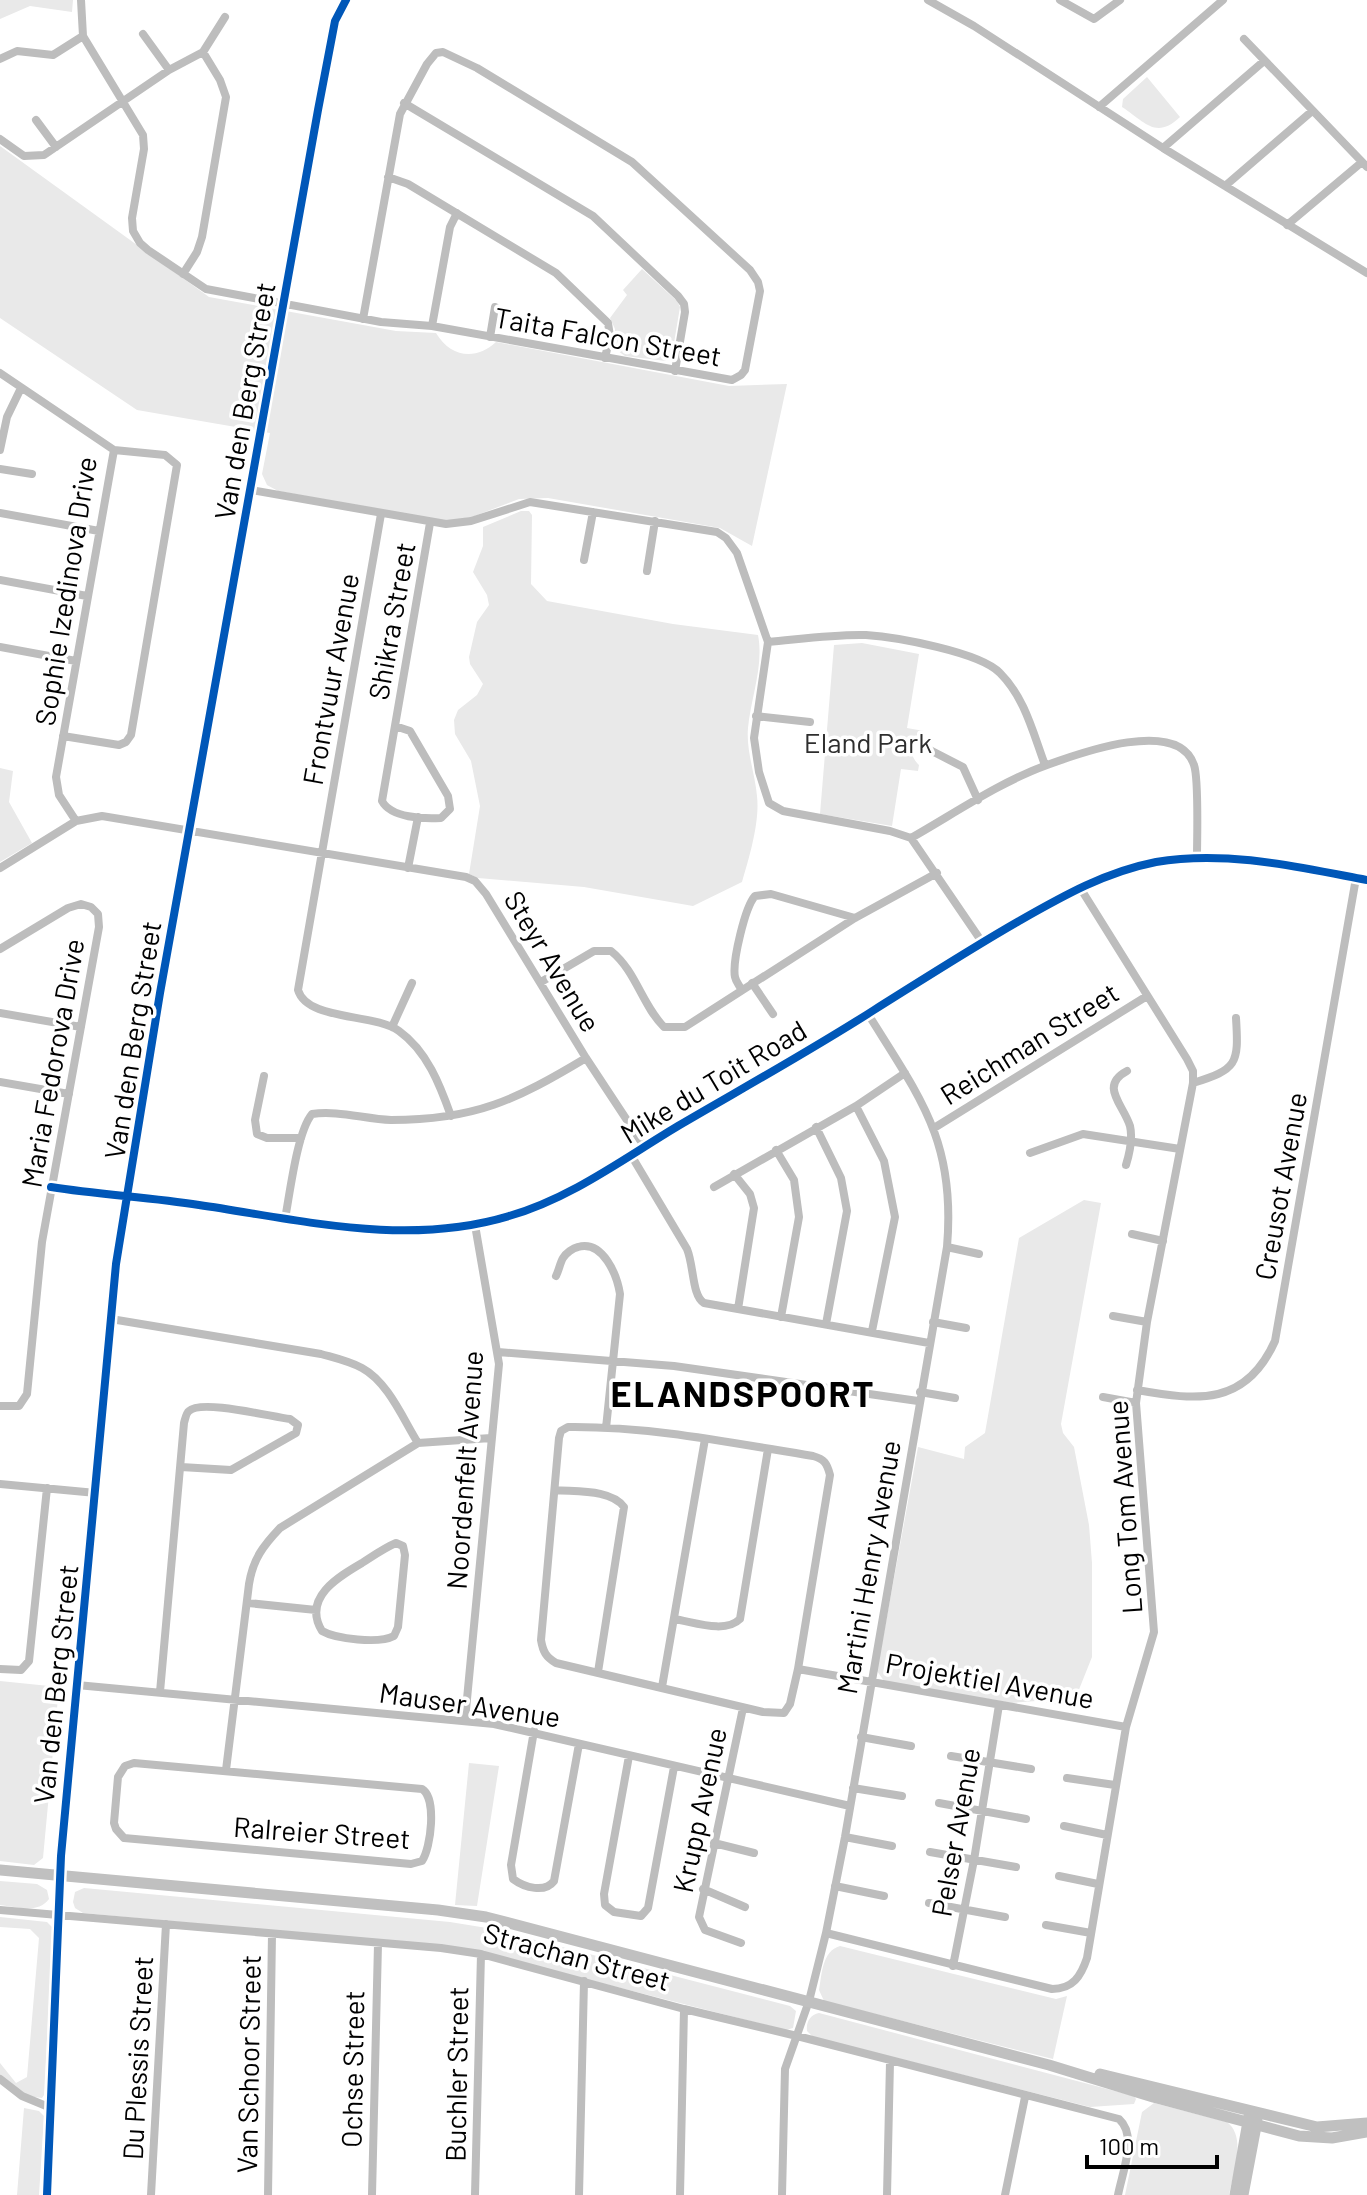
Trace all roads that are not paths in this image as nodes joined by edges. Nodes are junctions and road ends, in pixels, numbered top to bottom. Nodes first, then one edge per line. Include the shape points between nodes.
1 (81, 0) edge
2 (346, 0) edge
3 (928, 0) edge
4 (1060, 0) edge
5 (1120, 0) edge
6 (1223, 0) edge
7 (225, 17) dead end
8 (143, 34) dead end
9 (83, 36) junction
10 (1244, 39) dead end
11 (203, 52) junction
12 (0, 59) edge
13 (1264, 61) junction
14 (169, 70) junction
15 (404, 103) junction
16 (122, 104) junction
17 (1099, 107) junction
18 (1311, 112) junction
19 (36, 120) dead end
20 (0, 139) edge
21 (56, 147) junction
22 (1163, 148) junction
23 (1365, 164) edge
24 (388, 177) junction
25 (1225, 186) junction
26 (457, 213) junction
27 (1287, 225) junction
28 (1367, 273) edge
29 (183, 274) junction
30 (283, 305) junction
31 (495, 307) dead end
32 (363, 319) junction
33 (432, 326) junction
34 (490, 337) junction
35 (605, 358) junction
36 (675, 371) junction
37 (0, 373) edge
38 (21, 388) junction
39 (0, 450) edge
40 (114, 450) junction
41 (0, 469) edge
42 (32, 474) dead end
43 (251, 490) junction
44 (593, 512) junction
45 (0, 513) edge
46 (381, 514) junction
47 (655, 521) junction
48 (430, 523) junction
49 (99, 531) junction
50 (584, 560) dead end
51 (647, 571) dead end
52 (0, 580) edge
53 (87, 596) junction
54 (768, 642) junction
55 (0, 647) edge
56 (76, 661) junction
57 (756, 716) junction
58 (810, 722) dead end
59 (395, 726) junction
60 (63, 736) junction
61 (928, 749) dead end
62 (1045, 765) junction
63 (978, 800) junction
64 (418, 817) junction
65 (76, 821) junction
66 (191, 830) junction
67 (911, 838) junction
68 (321, 851) junction
69 (1197, 857) junction
70 (0, 868) edge
71 (408, 868) junction
72 (937, 873) junction
73 (1356, 878) junction
74 (1367, 880) edge
75 (1079, 886) junction
76 (855, 918) junction
77 (982, 942) junction
78 (0, 949) edge
79 (541, 982) junction
80 (412, 983) dead end
81 (752, 983) junction
82 (741, 989) junction
83 (1147, 996) junction
84 (0, 1013) edge
85 (773, 1014) dead end
86 (868, 1014) junction
87 (1236, 1018) dead end
88 (81, 1027) junction
89 (392, 1027) junction
90 (586, 1058) junction
91 (1127, 1071) dead end
92 (905, 1073) junction
93 (264, 1076) dead end
94 (0, 1082) edge
95 (1193, 1083) junction
96 (69, 1094) junction
97 (856, 1106) junction
98 (451, 1116) junction
99 (816, 1127) junction
100 (934, 1128) junction
101 (301, 1138) junction
102 (1131, 1140) junction
103 (644, 1146) junction
104 (1180, 1149) junction
105 (776, 1150) junction
106 (1030, 1153) dead end
107 (631, 1155) junction
108 (1126, 1165) dead end
109 (734, 1174) junction
110 (51, 1187) junction
111 (714, 1187) dead end
112 (128, 1195) junction
113 (285, 1219) junction
114 (475, 1225) junction
115 (1132, 1234) dead end
116 (1163, 1241) junction
117 (947, 1247) junction
118 (979, 1254) dead end
119 (556, 1276) dead end
120 (738, 1309) junction
121 (1113, 1316) dead end
122 (781, 1317) junction
123 (111, 1319) junction
124 (933, 1322) junction
125 (1147, 1322) junction
126 (826, 1324) junction
127 (966, 1328) dead end
128 (872, 1331) junction
129 (929, 1343) junction
130 (498, 1352) junction
131 (613, 1360) junction
132 (1137, 1390) junction
133 (919, 1396) junction
134 (1103, 1397) dead end
135 (955, 1398) dead end
136 (1136, 1403) junction
137 (0, 1406) edge
138 (606, 1428) junction
139 (491, 1438) junction
140 (705, 1439) junction
141 (418, 1443) junction
142 (768, 1449) junction
143 (181, 1467) junction
144 (0, 1484) edge
145 (47, 1488) junction
146 (555, 1490) junction
147 (96, 1493) junction
148 (248, 1603) junction
149 (316, 1610) junction
150 (674, 1619) junction
151 (0, 1669) edge
152 (798, 1669) junction
153 (598, 1672) junction
154 (871, 1682) junction
155 (77, 1685) junction
156 (662, 1687) junction
157 (160, 1692) junction
158 (236, 1700) junction
159 (999, 1705) junction
160 (743, 1708) junction
161 (465, 1720) junction
162 (1126, 1727) junction
163 (534, 1731) junction
164 (861, 1737) junction
165 (579, 1744) junction
166 (911, 1746) dead end
167 (629, 1756) junction
168 (951, 1756) dead end
169 (990, 1762) junction
170 (674, 1767) junction
171 (1031, 1769) dead end
172 (226, 1770) junction
173 (1067, 1778) dead end
174 (728, 1780) junction
175 (1115, 1785) junction
176 (853, 1788) junction
177 (902, 1796) dead end
178 (939, 1803) dead end
179 (850, 1806) junction
180 (982, 1811) junction
181 (1026, 1819) dead end
182 (1064, 1826) dead end
183 (1107, 1835) junction
184 (845, 1837) junction
185 (714, 1843) junction
186 (892, 1846) dead end
187 (930, 1852) dead end
188 (754, 1853) dead end
189 (974, 1860) junction
190 (1016, 1867) dead end
191 (0, 1870) edge
192 (61, 1876) junction
193 (1059, 1876) dead end
194 (1098, 1884) junction
195 (835, 1886) junction
196 (703, 1889) junction
197 (884, 1896) dead end
198 (929, 1903) dead end
199 (745, 1907) dead end
200 (965, 1909) junction
201 (0, 1910) edge
202 (59, 1914) junction
203 (1005, 1917) dead end
204 (166, 1924) junction
205 (1046, 1925) dead end
206 (826, 1933) junction
207 (1091, 1933) junction
208 (272, 1934) junction
209 (741, 1943) dead end
210 (378, 1944) junction
211 (481, 1954) junction
212 (953, 1966) junction
213 (584, 1981) junction
214 (809, 2001) junction
215 (684, 2009) junction
216 (797, 2036) junction
217 (890, 2062) junction
218 (0, 2079) edge
219 (1025, 2097) junction
220 (51, 2108) junction
221 (1253, 2118) junction
222 (1367, 2123) edge
223 (1367, 2132) edge
224 (47, 2195) edge
225 (151, 2195) edge
226 (268, 2195) edge
227 (372, 2195) edge
228 (475, 2195) edge
229 (579, 2195) edge
230 (680, 2195) edge
231 (782, 2195) edge
232 (887, 2195) edge
233 (1005, 2195) edge
234 (1118, 2195) edge
235 (1235, 2195) edge
236 (1243, 2195) edge

1 - 9 street, Taita Falcon Street
2 - 30 street, Van den Berg Street via 329,49
3 - 17 street
4 - 5 street via 1094,19
6 - 17 street
7 - 11 street
8 - 14 street
9 - 12 street via 53,55 17,51
9 - 16 street, Taita Falcon Street
10 - 13 street
11 - 14 street
11 - 29 street via 226,97 202,237
13 - 18 street
13 - 22 street
14 - 16 street
15 - 24 street, Taita Falcon Street
15 - 36 street via 593,216 678,296 685,312
15 - 36 street, Taita Falcon Street via 433,56 451,54 632,162 750,270 759,295 744,373 729,380
16 - 21 street
16 - 29 street, Taita Falcon Street via 144,139 133,231 143,246
17 - 22 street
18 - 23 street
18 - 25 street
19 - 21 street
20 - 21 street via 28,157
22 - 25 street
23 - 27 street
24 - 26 street
24 - 32 street, Taita Falcon Street
25 - 27 street
26 - 33 street
26 - 35 street via 551,269 602,316 610,332
27 - 28 street
29 - 30 street, Taita Falcon Street via 213,291
30 - 32 street, Taita Falcon Street
30 - 43 street, Van den Berg Street
31 - 34 street
32 - 33 street, Taita Falcon Street
33 - 34 street, Taita Falcon Street
34 - 35 street, Taita Falcon Street
35 - 36 street, Taita Falcon Street
37 - 38 street, Sophie Izedinova Drive
38 - 39 street
38 - 40 street, Sophie Izedinova Drive
40 - 49 street, Sophie Izedinova Drive
40 - 60 street via 165,455 177,471 133,732 119,745
41 - 42 street
43 - 46 street
43 - 66 street, Van den Berg Street
44 - 47 street
44 - 48 street via 530,502 471,521
44 - 50 street
45 - 49 street
46 - 48 street
46 - 68 street, Frontvuur Avenue
47 - 51 street
47 - 54 street via 704,528 726,538 737,553
48 - 59 street, Shikra Street
49 - 53 street, Sophie Izedinova Drive
52 - 53 street
53 - 56 street, Sophie Izedinova Drive
54 - 57 street
54 - 62 street via 867,635 970,655 1011,685
55 - 56 street
56 - 60 street, Sophie Izedinova Drive
57 - 58 street
57 - 67 street via 759,772 765,796 775,807
59 - 64 street, Shikra Street via 382,801 387,809
59 - 64 street, Shikra Street via 410,731 450,802 441,818
60 - 65 street, Sophie Izedinova Drive via 56,789
61 - 63 street via 963,767
62 - 63 street
62 - 69 street via 1152,739 1179,746 1195,766
63 - 67 street
64 - 71 street
65 - 66 street, Steyr Avenue via 102,816
65 - 70 street
66 - 68 street, Steyr Avenue
66 - 112 street, Van den Berg Street
67 - 72 street
68 - 71 street, Steyr Avenue
68 - 89 street, Frontvuur Avenue via 300,997 315,1009
69 - 73 street, Mike du Toit Road
69 - 75 street, Mike du Toit Road via 1155,862
71 - 79 street, Steyr Avenue via 475,881
72 - 76 street
72 - 77 street
73 - 74 street, Mike du Toit Road
73 - 132 street, Creusot Avenue via 1275,1341 1253,1377 1237,1387 1190,1398
75 - 77 street, Mike du Toit Road
75 - 83 street
76 - 81 street
76 - 82 street via 771,894 755,896 735,966
77 - 86 street, Mike du Toit Road
78 - 88 street, Maria Fedorova Drive via 68,908 81,904 94,909 99,927
79 - 82 street via 594,951 611,951 657,1019 674,1028 685,1027
79 - 90 street, Steyr Avenue
80 - 89 street
81 - 82 street
81 - 85 street
83 - 95 street via 1187,1059
83 - 100 street, Reichman Street
84 - 88 street
86 - 92 street, Martini Henry Avenue
86 - 103 street, Mike du Toit Road
87 - 95 street via 1238,1044 1230,1068
88 - 96 street, Maria Fedorova Drive
89 - 98 street via 430,1066
90 - 98 street via 497,1106
90 - 103 street, Steyr Avenue
91 - 102 street via 1117,1076 1113,1091
92 - 97 street
92 - 100 street, Martini Henry Avenue
93 - 101 street via 257,1134
94 - 96 street
95 - 104 street, Long Tom Avenue
96 - 110 street, Maria Fedorova Drive
97 - 99 street
97 - 128 street via 884,1161 895,1217
98 - 101 street via 420,1120 312,1114
99 - 105 street
99 - 126 street via 841,1178 847,1211
100 - 117 street, Martini Henry Avenue via 949,1193
101 - 113 street
102 - 104 street
102 - 106 street via 1083,1134
102 - 108 street
103 - 107 street, Mike du Toit Road
104 - 116 street, Long Tom Avenue
105 - 109 street
105 - 122 street via 794,1180 799,1217
107 - 114 street, Mike du Toit Road via 548,1203
107 - 120 street via 687,1249 698,1299
109 - 111 street
109 - 120 street via 754,1208
110 - 112 street, Mike du Toit Road
110 - 137 street, Maria Fedorova Drive via 26,1396 16,1407
112 - 113 street, Mike du Toit Road
112 - 123 street, Van den Berg Street
113 - 114 street, Mike du Toit Road via 395,1231
114 - 130 street, Noordenfelt Avenue
115 - 116 street
116 - 125 street, Long Tom Avenue
117 - 118 street
117 - 124 street, Martini Henry Avenue
119 - 131 street via 564,1257 581,1246 600,1252 611,1266 620,1294
120 - 122 street
121 - 125 street
122 - 126 street
123 - 141 street via 350,1363 383,1388
123 - 147 street, Van den Berg Street
124 - 127 street
124 - 129 street, Martini Henry Avenue
125 - 132 street, Long Tom Avenue
126 - 128 street
128 - 129 street
129 - 133 street, Martini Henry Avenue
130 - 131 street
130 - 139 street, Noordenfelt Avenue
131 - 133 street
131 - 138 street
132 - 136 street, Long Tom Avenue
133 - 135 street
133 - 154 street, Martini Henry Avenue
134 - 136 street
136 - 162 street, Long Tom Avenue via 1155,1626
138 - 140 street
138 - 146 street via 561,1431
139 - 141 street
139 - 161 street, Noordenfelt Avenue
140 - 142 street
140 - 150 street
141 - 148 street, Ralreier Street via 280,1528 256,1556
142 - 150 street via 740,1619 724,1627
142 - 152 street via 822,1459 830,1475
143 - 143 street via 184,1423 194,1408 290,1419 298,1425 296,1433 238,1467
143 - 157 street
144 - 145 street
145 - 147 street
145 - 151 street via 30,1658 18,1671
146 - 153 street via 542,1651 556,1663
146 - 153 street via 605,1495 624,1507
147 - 155 street, Van den Berg Street
148 - 149 street
148 - 158 street, Ralreier Street
149 - 149 street via 332,1580 391,1545 403,1546 398,1627 390,1639 326,1633
150 - 156 street
152 - 154 street, Projektiel Avenue
152 - 160 street via 784,1713
153 - 156 street
154 - 159 street, Projektiel Avenue
154 - 164 street, Martini Henry Avenue
155 - 157 street, Mauser Avenue
155 - 192 street, Van den Berg Street
156 - 160 street
157 - 158 street, Mauser Avenue
158 - 161 street, Mauser Avenue
158 - 172 street, Ralreier Street
159 - 162 street, Projektiel Avenue
159 - 169 street, Pelser Avenue
160 - 174 street, Krupp Avenue
161 - 163 street, Mauser Avenue
162 - 175 street, Long Tom Avenue
163 - 165 street, Mauser Avenue
163 - 165 street via 510,1869 521,1884 541,1889 554,1881
164 - 166 street
164 - 176 street, Martini Henry Avenue
165 - 167 street, Mauser Avenue
167 - 170 street, Mauser Avenue
167 - 170 street via 604,1894 605,1905 614,1912 641,1916 648,1908
168 - 169 street
169 - 171 street
169 - 180 street, Pelser Avenue
170 - 174 street, Mauser Avenue
172 - 172 street, Ralreier Street via 427,1791 431,1800 425,1858 411,1864 131,1839 116,1829 118,1777 125,1766
173 - 175 street
174 - 179 street, Mauser Avenue
174 - 185 street, Krupp Avenue
175 - 183 street, Long Tom Avenue
176 - 177 street
176 - 179 street, Martini Henry Avenue
178 - 180 street
179 - 184 street, Martini Henry Avenue
180 - 181 street
180 - 189 street, Pelser Avenue
182 - 183 street
183 - 194 street, Long Tom Avenue
184 - 186 street
184 - 195 street, Martini Henry Avenue
185 - 188 street
185 - 196 street, Krupp Avenue
187 - 189 street
189 - 190 street
189 - 200 street, Pelser Avenue
191 - 192 street, Strachan Street
192 - 202 street, Van den Berg Street
192 - 214 street, Strachan Street via 465,1913
193 - 194 street
194 - 207 street, Long Tom Avenue
195 - 197 street
195 - 206 street, Martini Henry Avenue
196 - 199 street
196 - 209 street, Krupp Avenue via 702,1927
198 - 200 street
200 - 203 street
200 - 212 street, Pelser Avenue
201 - 202 street, Strachan Street
202 - 204 street, Strachan Street
202 - 220 street, Van den Berg Street
204 - 208 street, Strachan Street
204 - 225 street, Du Plessis Street
205 - 207 street
206 - 212 street
206 - 214 street, Martini Henry Avenue
207 - 212 street, Long Tom Avenue via 1080,1976 1064,1988
208 - 210 street, Strachan Street
208 - 226 street, Van Schoor Street
210 - 211 street, Strachan Street
210 - 227 street, Ochse Street
211 - 213 street, Strachan Street
211 - 228 street, Buchler Street
213 - 215 street, Strachan Street
213 - 229 street
214 - 216 street, Martini Henry Avenue
214 - 221 street, Strachan Street
215 - 216 street, Strachan Street
215 - 230 street
216 - 217 street, Strachan Street
216 - 231 street, Martini Henry Avenue via 783,2085
217 - 219 street, Strachan Street
217 - 232 street
218 - 220 street
219 - 233 street
219 - 234 street, Strachan Street via 1119,2119 1129,2136
220 - 224 street, Van den Berg Street
221 - 222 street, Strachan Street via 1317,2127
221 - 223 street, Strachan Street via 1315,2138
221 - 235 street
221 - 236 street

